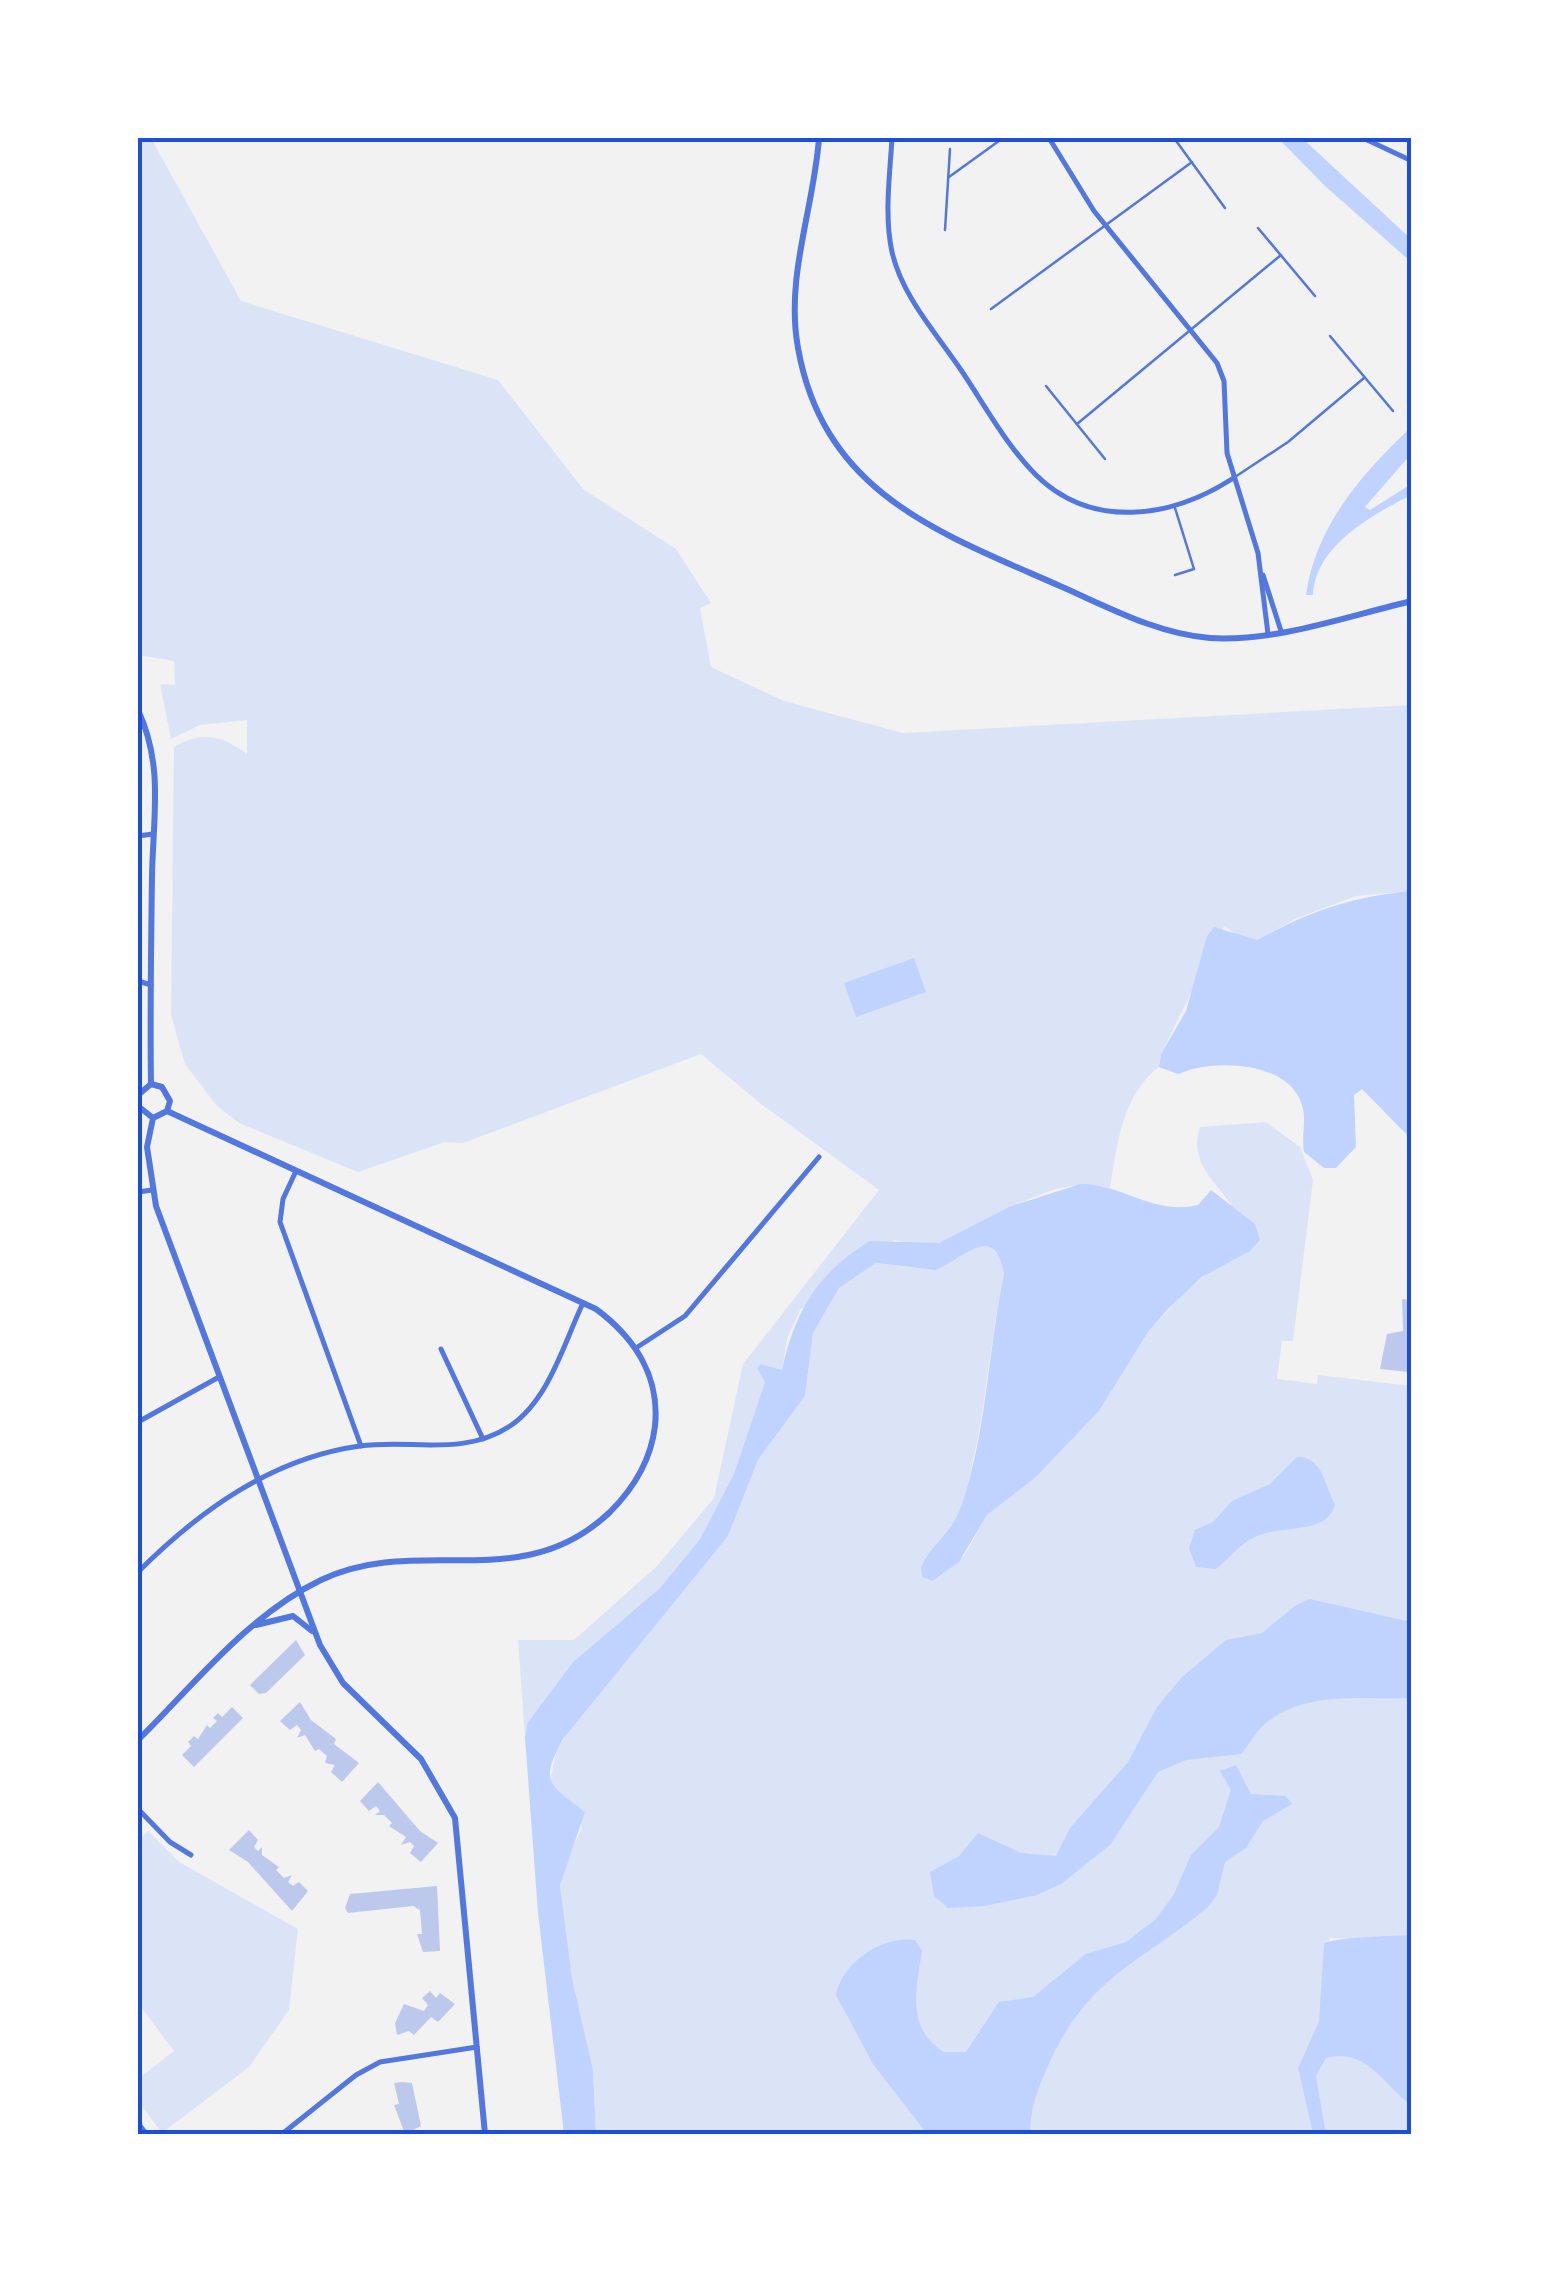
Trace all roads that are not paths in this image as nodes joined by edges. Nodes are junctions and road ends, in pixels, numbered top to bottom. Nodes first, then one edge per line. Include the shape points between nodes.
1 (819, 138) edge
2 (892, 138) edge
3 (1002, 138) edge
4 (1050, 138) edge
5 (1174, 138) edge
6 (1363, 138) edge
7 (950, 150) dead end
8 (1412, 160) edge
9 (1192, 162) junction
10 (948, 178) junction
11 (1225, 208) dead end
12 (1104, 225) junction
13 (1258, 228) dead end
14 (945, 230) dead end
15 (1281, 256) junction
16 (1314, 296) dead end
17 (991, 309) dead end
18 (1192, 329) junction
19 (1330, 336) dead end
20 (1364, 378) junction
21 (1046, 386) dead end
22 (1393, 411) dead end
23 (1077, 424) junction
24 (1105, 459) dead end
25 (1232, 479) junction
26 (1175, 506) junction
27 (1175, 575) dead end
28 (1263, 575) junction
29 (1412, 601) edge
30 (1281, 631) junction
31 (1268, 634) junction
32 (138, 710) edge
33 (152, 834) junction
34 (138, 836) edge
35 (138, 982) edge
36 (151, 985) junction
37 (151, 1084) junction
38 (138, 1096) edge
39 (138, 1106) edge
40 (167, 1112) junction
41 (152, 1118) junction
42 (818, 1156) dead end
43 (296, 1171) junction
44 (152, 1190) junction
45 (138, 1192) edge
46 (583, 1302) junction
47 (636, 1348) junction
48 (441, 1349) dead end
49 (220, 1377) junction
50 (138, 1422) edge
51 (483, 1439) junction
52 (361, 1446) junction
53 (258, 1480) junction
54 (138, 1572) edge
55 (302, 1591) junction
56 (253, 1626) junction
57 (320, 1645) junction
58 (138, 1740) edge
59 (138, 1808) edge
60 (191, 1855) dead end
61 (477, 2047) junction
62 (282, 2134) edge
63 (485, 2134) edge

1 - 31 street via 795,285 798,349 824,423 857,472 934,530 1142,622 1207,638
2 - 26 street via 889,218 897,268 1024,461 1058,492 1086,506 1131,514
3 - 10 lane
4 - 12 street
5 - 9 lane
6 - 8 street
7 - 10 lane
9 - 11 lane
9 - 12 lane
10 - 14 lane
12 - 17 lane
12 - 18 street
13 - 15 lane
15 - 16 lane
15 - 18 lane
18 - 23 lane
18 - 25 street via 1224,381
19 - 20 lane
20 - 22 lane
20 - 25 lane
21 - 23 lane
23 - 24 lane
25 - 26 street
25 - 28 street
26 - 27 lane via 1194,569
28 - 30 street
28 - 31 street
29 - 30 street
30 - 31 street
32 - 33 street via 156,772
33 - 34 street
33 - 36 street
35 - 36 street
36 - 37 street
37 - 38 street
37 - 40 street via 169,1095
39 - 41 street
40 - 41 street
40 - 43 street
41 - 44 street
42 - 47 street via 686,1316
43 - 46 street
43 - 52 street via 280,1222
44 - 45 street
44 - 49 street
46 - 47 street
46 - 51 street via 537,1399 510,1426
47 - 55 street via 656,1406 650,1450 630,1490 587,1531 528,1558 380,1562
48 - 51 street
49 - 50 street
49 - 53 street
51 - 52 street via 446,1447
52 - 53 street
53 - 54 street via 210,1506
53 - 55 street
55 - 56 street
55 - 57 street
56 - 57 street via 294,1616
56 - 58 street
57 - 61 street via 343,1683 421,1759 450,1807
59 - 60 street
61 - 62 street via 380,2062
61 - 63 street

